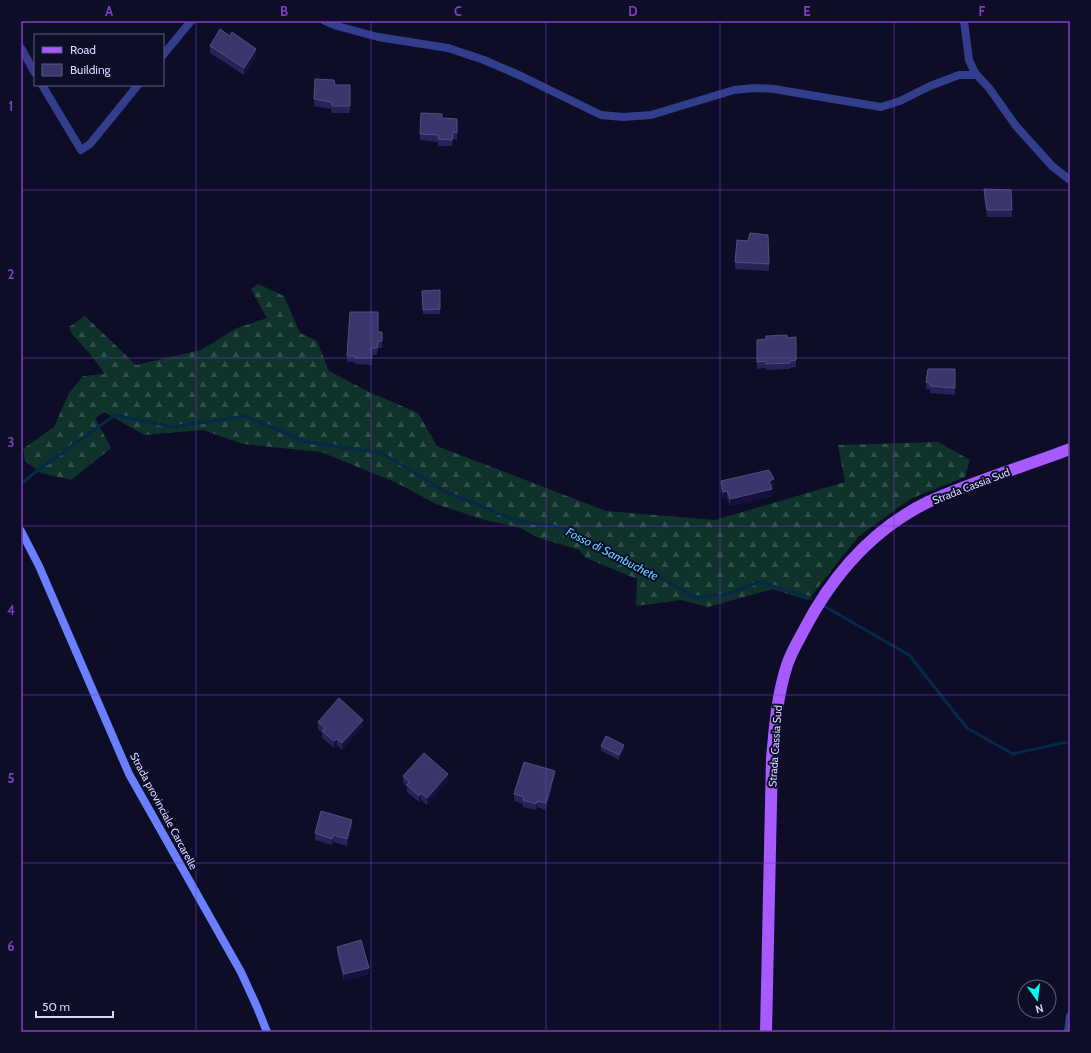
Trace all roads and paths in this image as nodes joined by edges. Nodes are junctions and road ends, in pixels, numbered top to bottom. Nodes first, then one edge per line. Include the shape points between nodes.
1 (191, 21) edge
2 (325, 21) edge
3 (964, 21) edge
4 (21, 48) edge
5 (164, 54) edge
6 (34, 70) edge
7 (977, 75) junction
8 (43, 86) edge
9 (137, 86) edge
10 (1070, 180) edge
11 (1070, 449) edge
12 (21, 531) edge
13 (1070, 1016) edge
14 (267, 1032) edge
15 (766, 1032) edge
16 (1068, 1032) edge

1 - 5 street
2 - 7 street via 378,37 448,48 484,60 601,114 623,117 651,115 734,90 755,88 881,106 900,101 959,75
3 - 7 street via 969,60
4 - 6 street
7 - 10 street via 1016,126 1052,166
8 - 9 street via 81,150 90,144
11 - 15 main road, Strada Cassia Sud via 928,502 902,517 855,556 817,604 788,664 775,722
12 - 14 main road, Strada provinciale Carcarelle via 39,566 129,774 241,972
13 - 16 street

